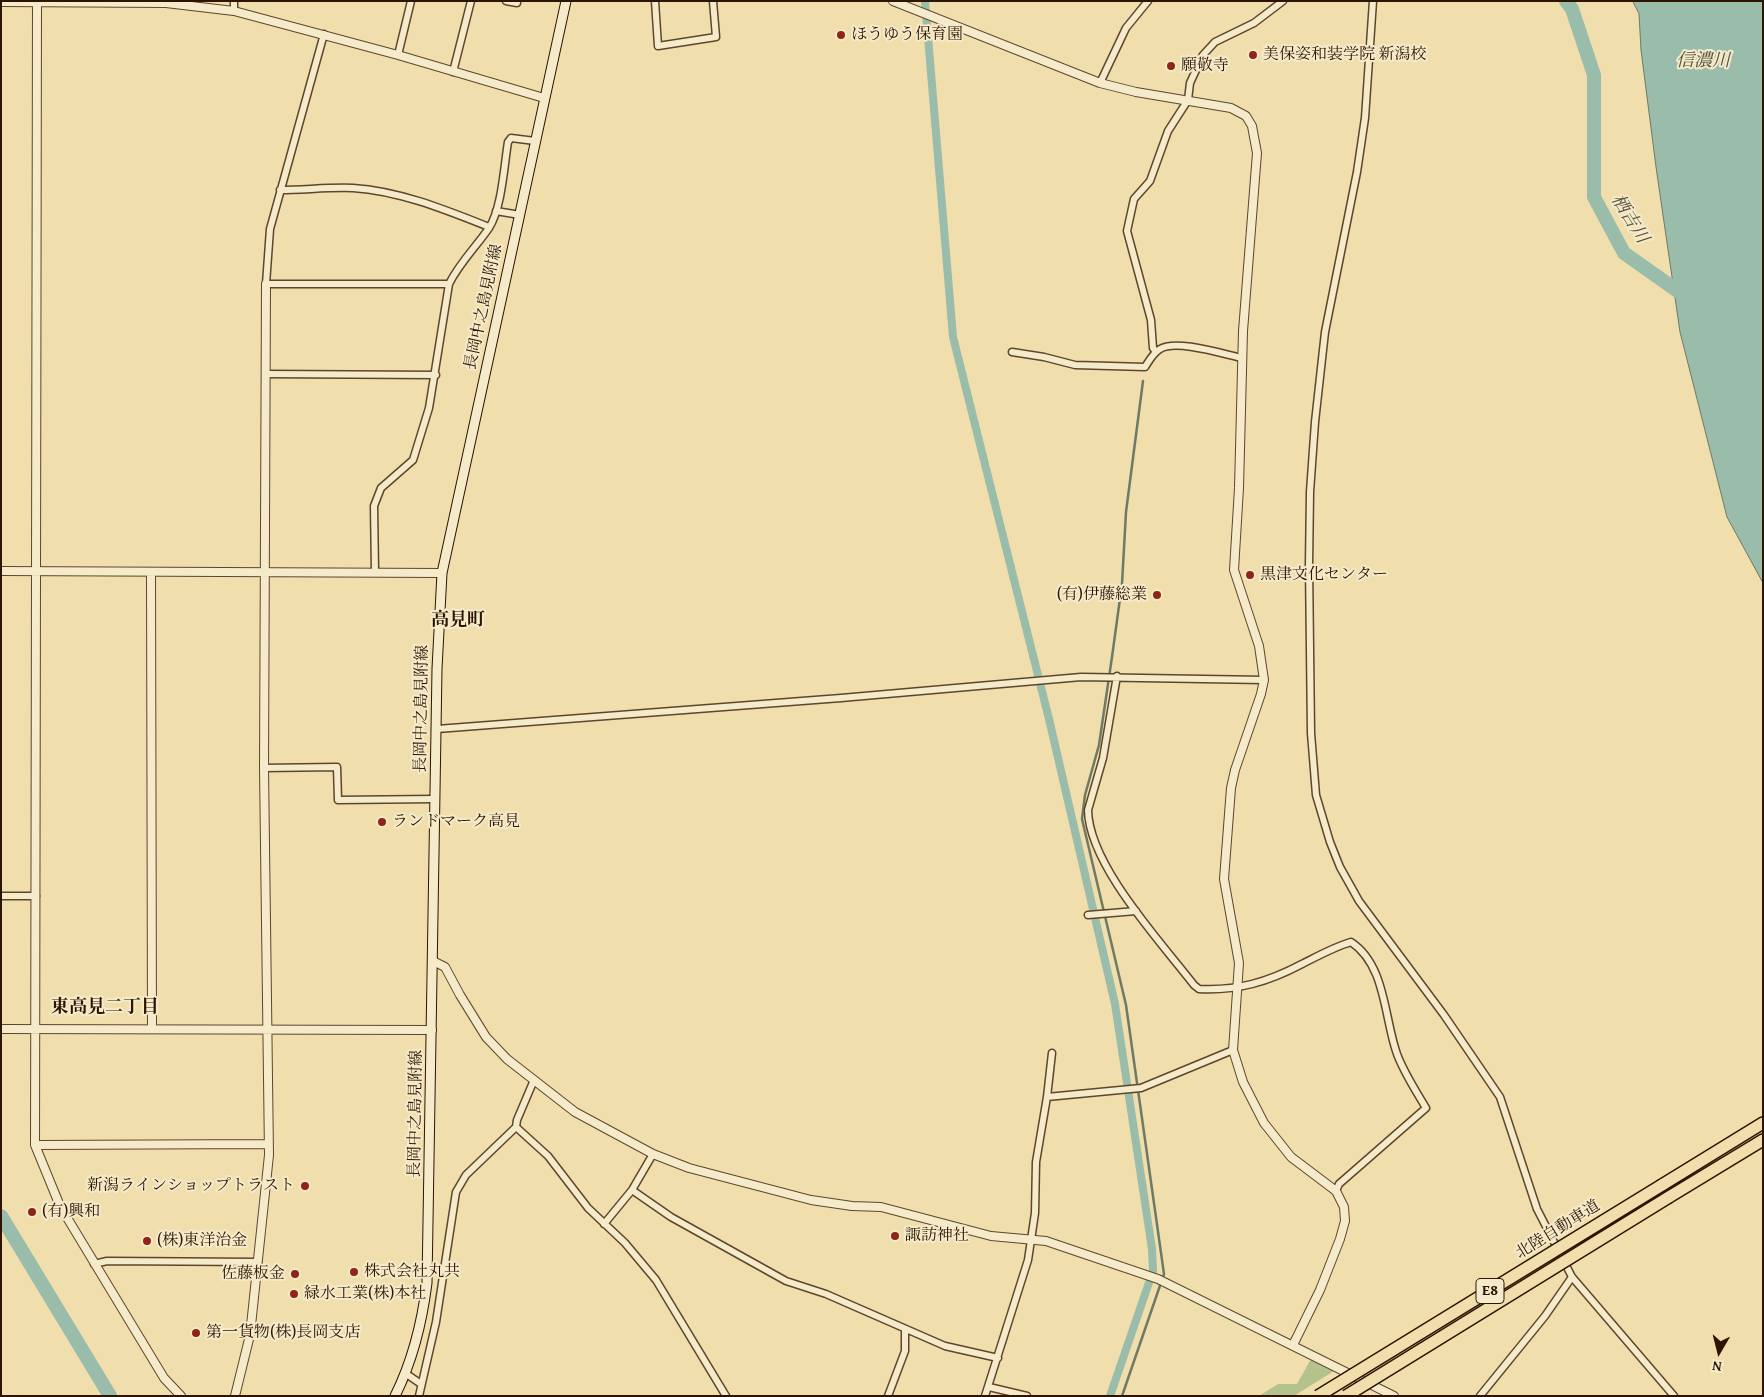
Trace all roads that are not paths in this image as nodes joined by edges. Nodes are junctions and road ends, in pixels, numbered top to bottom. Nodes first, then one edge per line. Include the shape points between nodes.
1 (234, 1) edge
2 (411, 1) edge
3 (471, 1) edge
4 (506, 1) edge
5 (566, 1) edge
6 (655, 1) edge
7 (713, 1) edge
8 (893, 1) edge
9 (1148, 1) edge
10 (1283, 1) edge
11 (1373, 1) edge
12 (1, 2) edge
13 (37, 2) edge
14 (517, 3) dead end
15 (234, 11) junction
16 (324, 34) junction
17 (398, 55) junction
18 (453, 72) junction
19 (1100, 83) junction
20 (544, 98) junction
21 (1188, 100) junction
22 (535, 141) junction
23 (280, 190) junction
24 (496, 211) junction
25 (520, 215) junction
26 (490, 227) junction
27 (266, 284) junction
28 (449, 284) junction
29 (1012, 352) dead end
30 (1156, 352) junction
31 (1242, 358) junction
32 (266, 374) junction
33 (436, 374) junction
34 (1, 571) edge
35 (37, 571) junction
36 (151, 572) junction
37 (264, 572) junction
38 (375, 572) junction
39 (442, 573) junction
40 (1117, 676) junction
41 (1264, 680) junction
42 (436, 729) junction
43 (264, 768) junction
44 (435, 799) junction
45 (1, 896) edge
46 (36, 896) junction
47 (1136, 911) junction
48 (1088, 915) dead end
49 (433, 961) junction
50 (1237, 988) junction
51 (1, 1029) edge
52 (152, 1029) junction
53 (268, 1029) junction
54 (36, 1030) junction
55 (432, 1030) junction
56 (1233, 1050) junction
57 (1052, 1053) dead end
58 (534, 1080) junction
59 (1047, 1097) junction
60 (1763, 1123) edge
61 (516, 1127) junction
62 (1763, 1140) edge
63 (268, 1144) junction
64 (35, 1145) junction
65 (652, 1154) junction
66 (632, 1190) junction
67 (1336, 1191) junction
68 (604, 1224) junction
69 (1032, 1240) junction
70 (258, 1262) junction
71 (94, 1264) junction
72 (1572, 1277) junction
73 (905, 1330) junction
74 (1293, 1345) junction
75 (998, 1358) junction
76 (405, 1373) junction
77 (421, 1384) junction
78 (989, 1387) junction
79 (181, 1396) edge
80 (235, 1396) edge
81 (395, 1396) edge
82 (419, 1396) edge
83 (726, 1396) edge
84 (888, 1396) edge
85 (985, 1396) edge
86 (1027, 1396) edge
87 (1318, 1396) edge
88 (1346, 1396) edge
89 (1394, 1396) edge
90 (1480, 1396) edge
91 (1674, 1396) edge

1 - 15 street
2 - 17 street
3 - 18 street
4 - 14 street
5 - 20 main road, 長岡中之島見附線
6 - 7 street via 658,46 716,37
8 - 19 street
9 - 19 street via 1126,28
10 - 21 street via 1254,24 1215,42 1208,49 1195,70
11 - 72 street via 1365,118 1325,332 1312,457 1311,733 1316,795 1340,867 1359,901 1500,1097 1537,1209
12 - 13 street
13 - 15 street via 166,4
13 - 35 street
15 - 16 street
16 - 17 street
16 - 23 street
17 - 18 street
18 - 20 street
19 - 21 street
20 - 22 main road, 長岡中之島見附線
21 - 30 street via 1168,131 1150,181 1134,199 1126,231 1152,320
21 - 31 street via 1223,106 1246,116 1256,140
22 - 24 street via 511,138 508,142
22 - 25 main road, 長岡中之島見附線
23 - 26 street via 352,188 371,191 444,209
23 - 27 street via 268,248
24 - 25 street
24 - 26 street
25 - 39 main road, 長岡中之島見附線
26 - 28 street via 457,267
27 - 28 street
27 - 32 street
28 - 33 street
29 - 30 street via 1075,365 1145,367
30 - 31 street via 1168,346 1185,347
31 - 41 street via 1234,570 1259,646
32 - 33 street
32 - 37 street
33 - 38 street via 412,460 376,496
34 - 35 street
35 - 36 street
35 - 46 street
36 - 37 street
36 - 52 street
37 - 38 street
37 - 43 street
38 - 39 street
39 - 42 main road, 長岡中之島見附線
40 - 41 street
40 - 42 street
40 - 47 street via 1103,758 1088,818 1096,848
41 - 50 street via 1231,788 1224,879 1238,956
42 - 44 main road, 長岡中之島見附線
43 - 44 street via 337,768 338,800
43 - 53 street
44 - 49 main road, 長岡中之島見附線
45 - 46 street
46 - 54 street
47 - 48 street
47 - 50 street via 1199,989
49 - 55 main road, 長岡中之島見附線
49 - 58 street via 445,967 486,1037
50 - 56 street
50 - 67 street via 1284,973 1351,942 1369,961 1377,977 1398,1057 1426,1108
51 - 54 street
52 - 53 street
52 - 54 street
53 - 55 street
53 - 63 street
54 - 64 street
55 - 76 main road, 長岡中之島見附線 via 427,1283 420,1328
56 - 59 street via 1141,1088
56 - 67 street via 1243,1082 1264,1123 1291,1157
57 - 59 street
58 - 61 street
58 - 65 street via 582,1116
59 - 69 street via 1036,1162
60 - 87 highway, 北陸自動車道 / E8, bridge
61 - 68 street via 548,1156
61 - 77 street via 466,1175 456,1192 436,1322
62 - 88 highway, 北陸自動車道 / E8, bridge
63 - 64 street
63 - 70 street
64 - 71 street via 60,1206
65 - 66 street
65 - 69 street via 689,1168 810,1200 881,1207 991,1236
66 - 68 street
66 - 73 street via 671,1217 786,1281 826,1294
67 - 74 street via 1344,1208 1345,1221 1340,1239
68 - 83 street via 656,1280
69 - 74 street via 1046,1241 1158,1279
69 - 75 street
70 - 71 street via 107,1260
70 - 80 street via 250,1335
71 - 79 street via 164,1378
72 - 90 street
72 - 91 street
73 - 75 street via 945,1346
73 - 84 street via 905,1351
74 - 89 street
75 - 78 street
76 - 77 street
76 - 81 main road, 長岡中之島見附線
77 - 82 street
78 - 85 street
78 - 86 street

